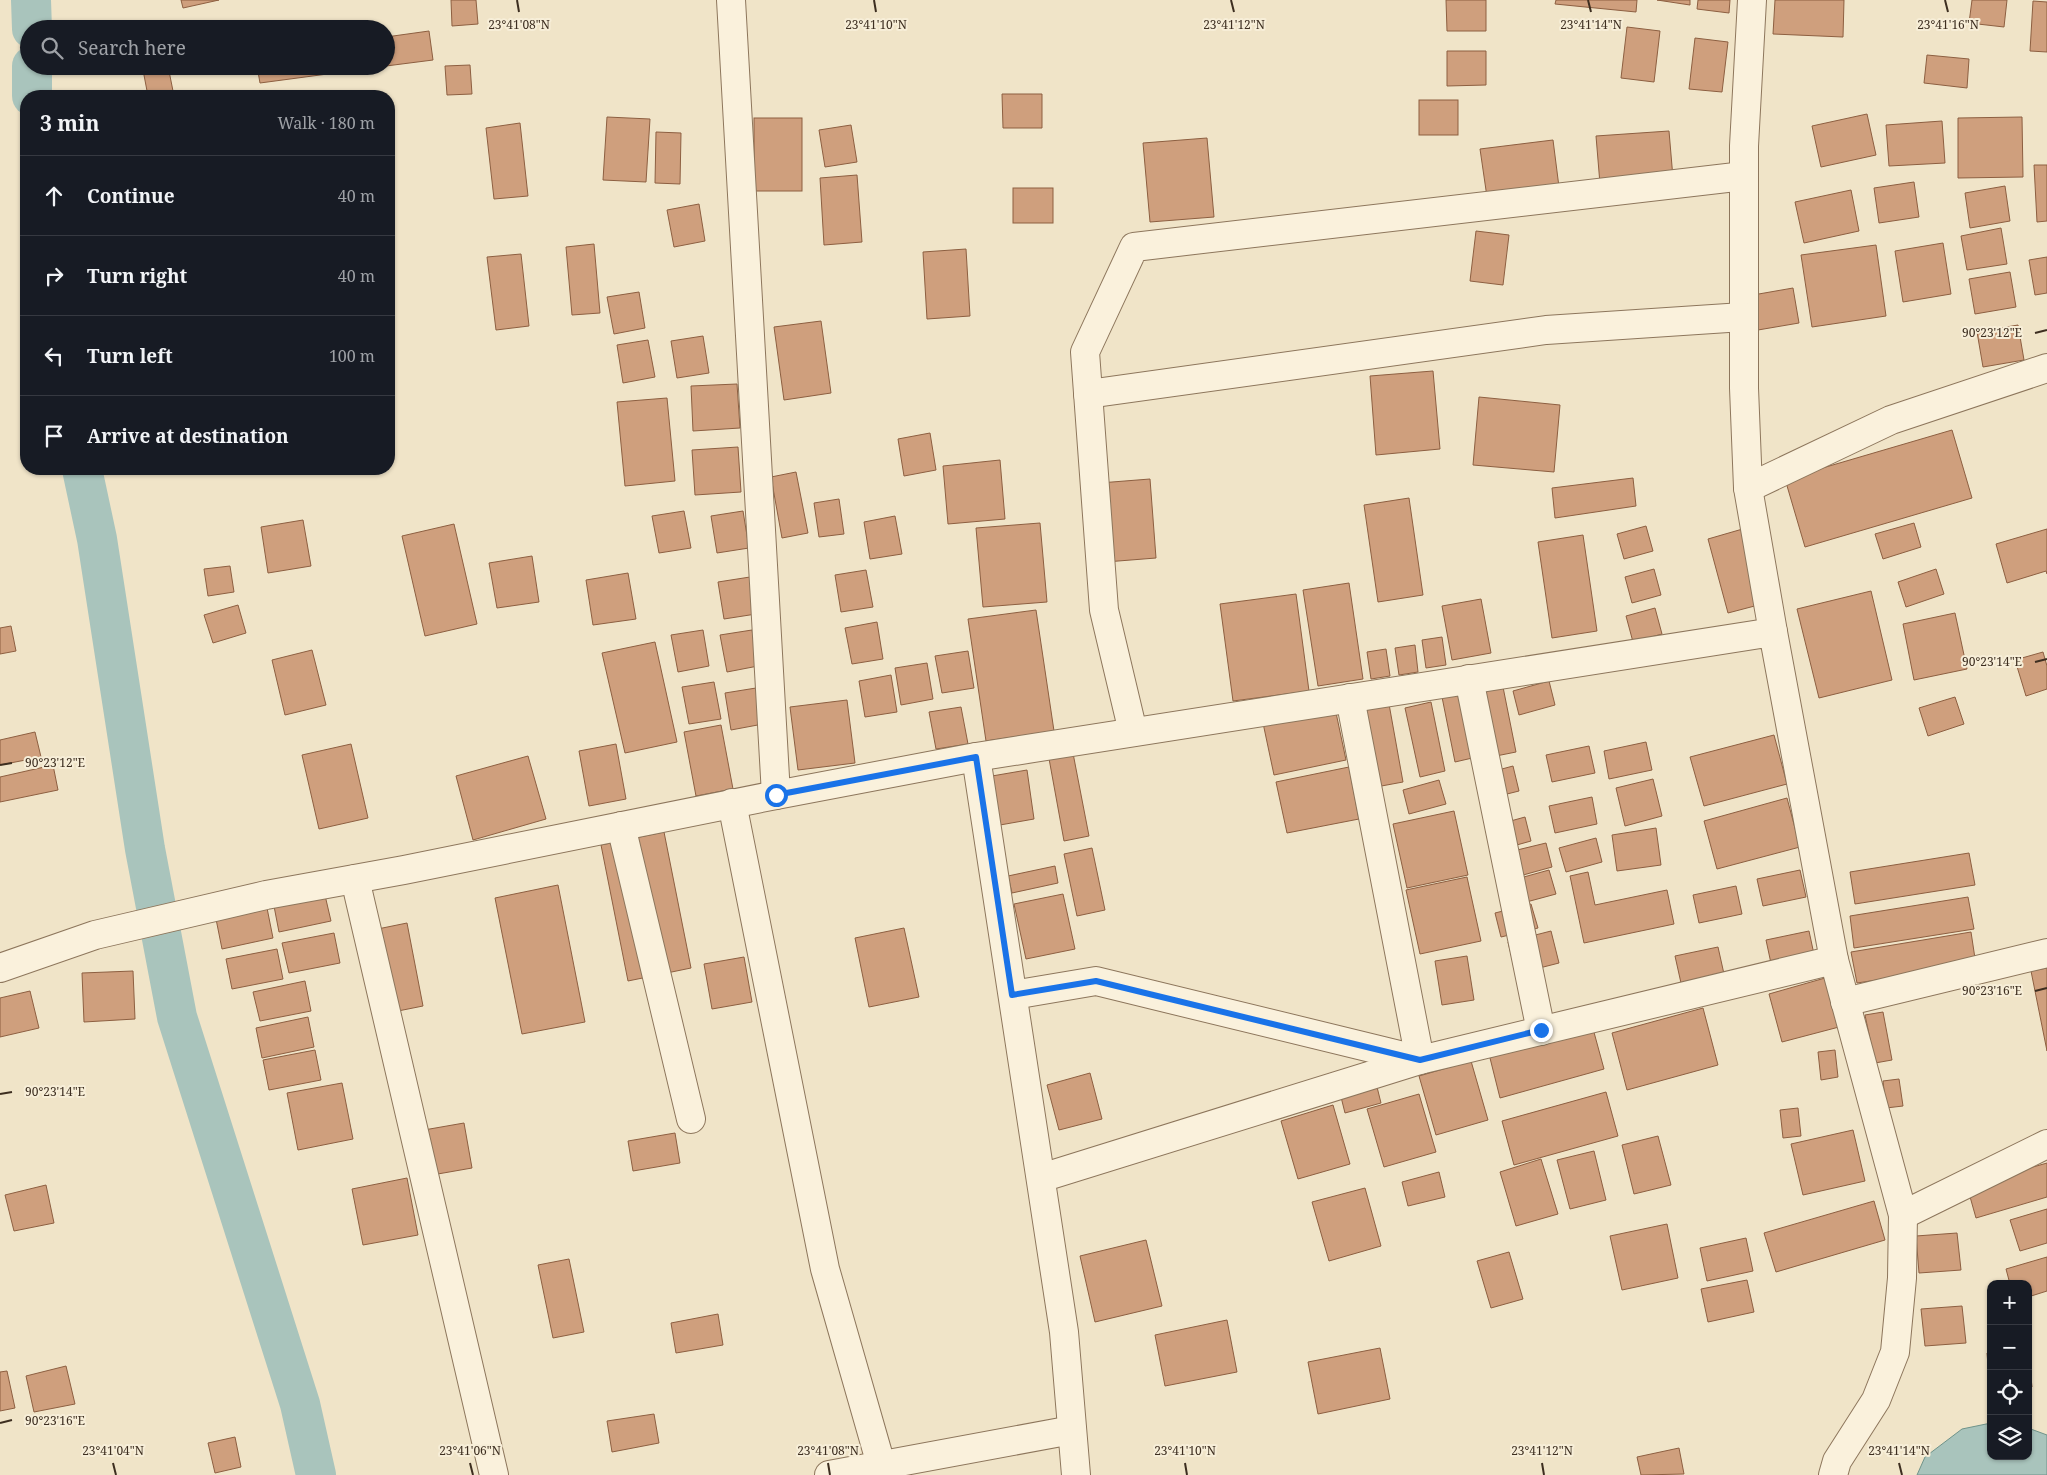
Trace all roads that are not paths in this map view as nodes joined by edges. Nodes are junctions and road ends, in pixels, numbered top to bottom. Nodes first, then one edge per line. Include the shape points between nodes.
1 (731, 0) edge
2 (1752, 0) edge
3 (1744, 176) junction
4 (1743, 317) junction
5 (2047, 368) edge
6 (1088, 394) junction
7 (1748, 488) junction
8 (1773, 632) junction
9 (1469, 679) junction
10 (1350, 698) junction
11 (1133, 732) junction
12 (976, 757) junction
13 (776, 795) junction
14 (732, 803) junction
15 (621, 826) junction
16 (355, 879) junction
17 (2047, 953) edge
18 (1834, 960) junction
19 (0, 968) edge
20 (1012, 995) junction
21 (1845, 1002) junction
22 (1541, 1030) junction
23 (1420, 1060) junction
24 (690, 1119) dead end
25 (2047, 1144) edge
26 (1041, 1178) junction
27 (1903, 1215) junction
28 (1072, 1430) junction
29 (883, 1470) edge
30 (494, 1475) edge
31 (829, 1475) edge
32 (1076, 1475) edge
33 (1833, 1475) edge

1 - 13 street
2 - 3 street
3 - 4 street
3 - 6 street via 1134,247 1085,352
4 - 6 street via 1546,330
4 - 7 street
5 - 7 street via 1891,420
6 - 11 street via 1104,610
7 - 8 street
8 - 9 street
8 - 18 street
9 - 10 street
9 - 22 street
10 - 11 street
10 - 23 street
11 - 12 street
12 - 13 street
12 - 20 street
13 - 14 street
14 - 15 street
14 - 29 street via 825,1269
15 - 16 street
15 - 24 street
16 - 19 street via 266,895 95,935
16 - 30 street
17 - 21 street
18 - 21 street
18 - 22 street
20 - 23 street via 1096,981
20 - 26 street
21 - 27 street
22 - 23 street
23 - 26 street
25 - 27 street
26 - 28 street via 1064,1332
27 - 33 street via 1902,1278 1895,1352 1876,1400 1837,1461
28 - 29 street
28 - 32 street
29 - 31 street

